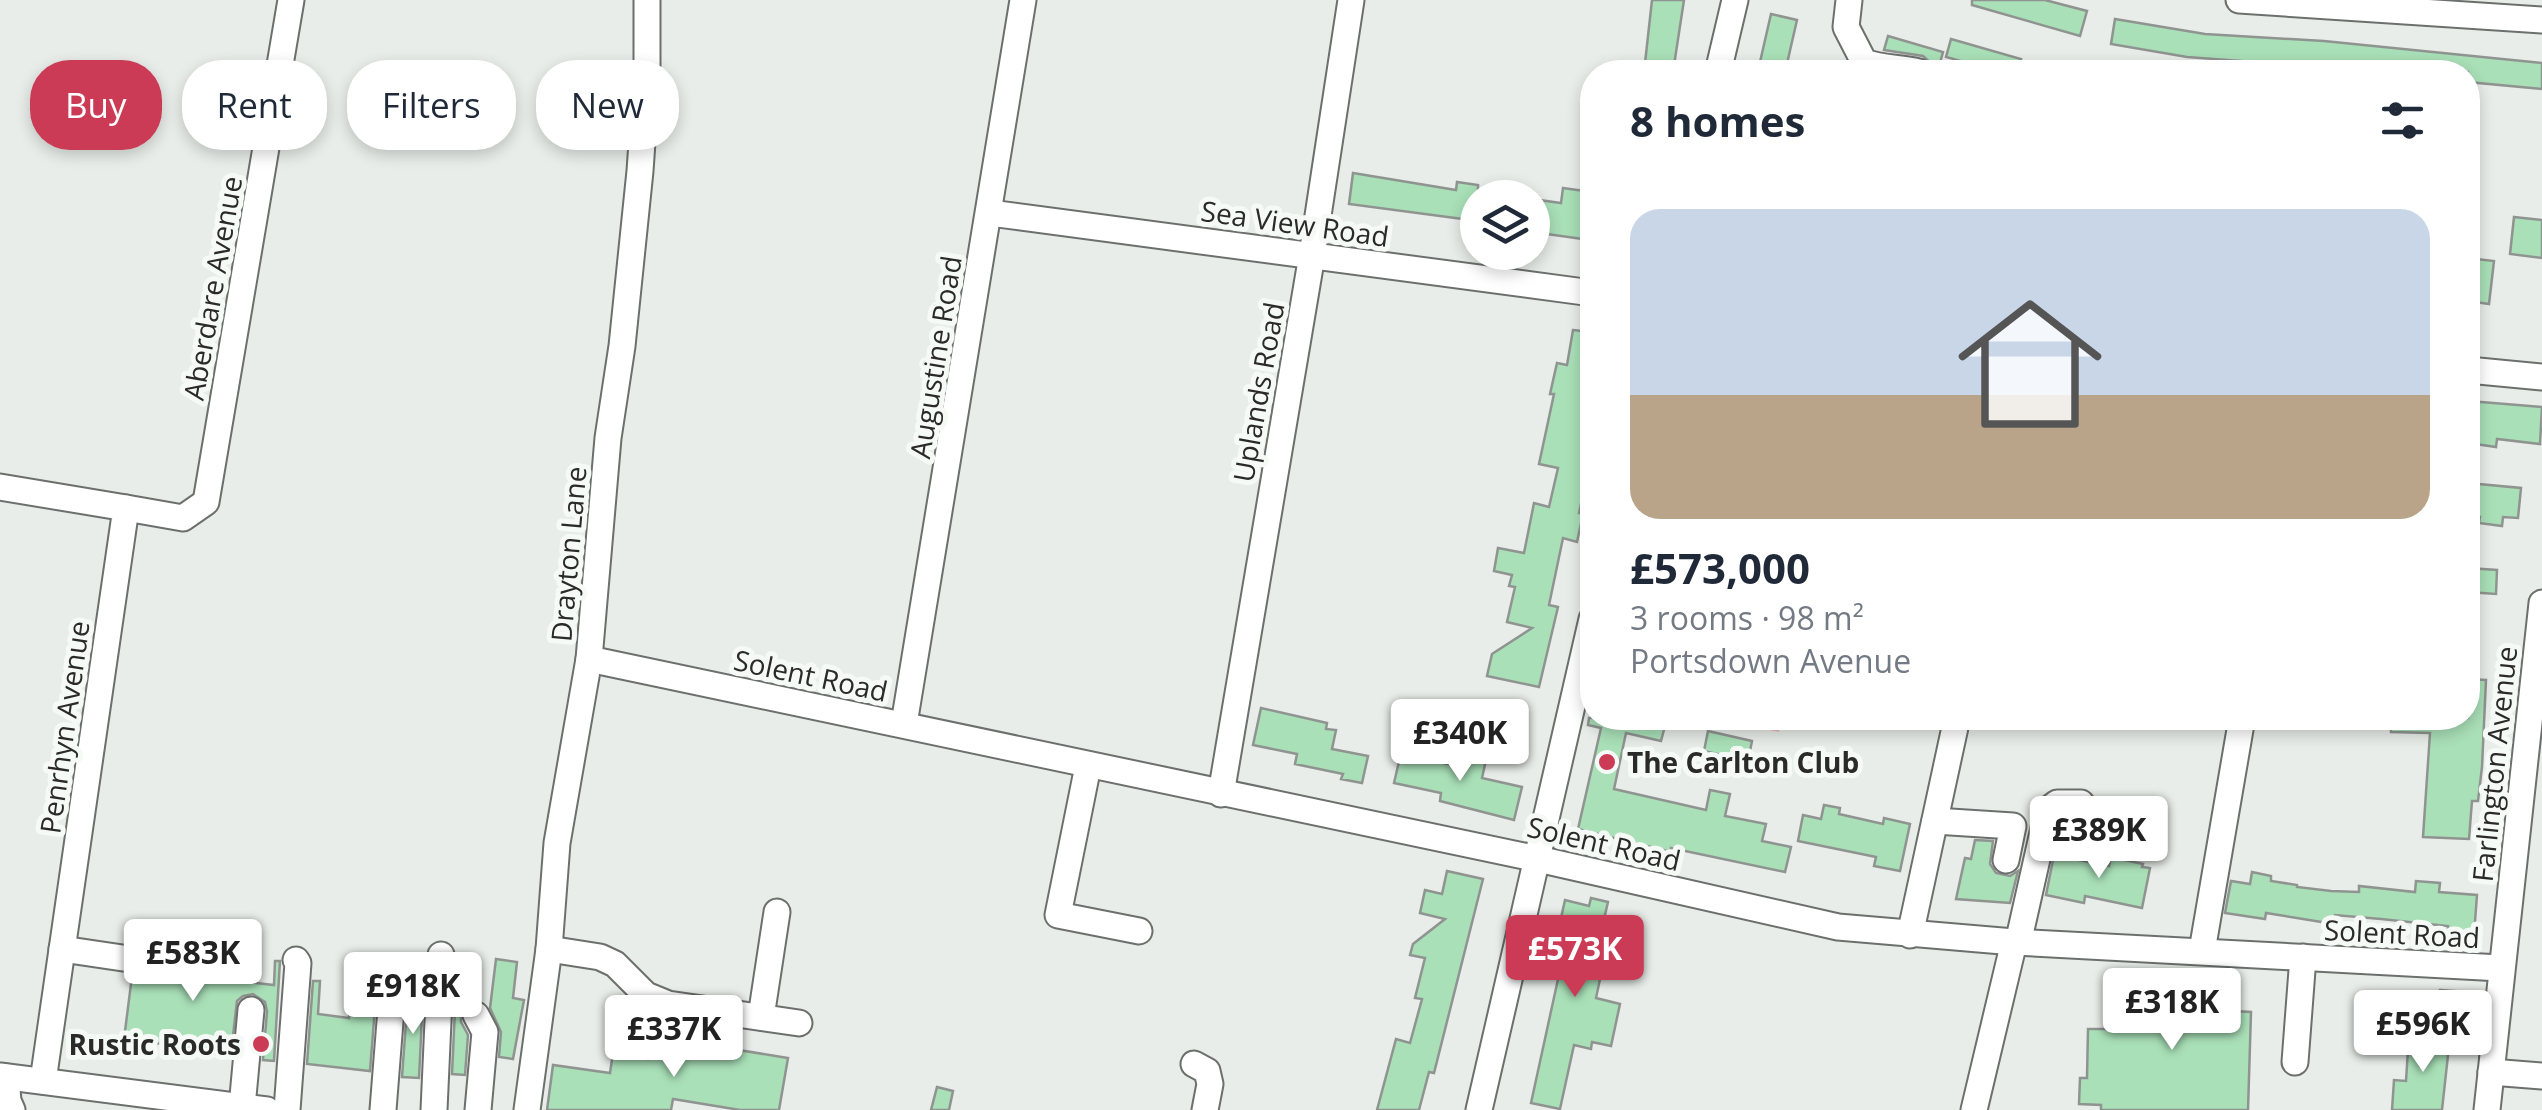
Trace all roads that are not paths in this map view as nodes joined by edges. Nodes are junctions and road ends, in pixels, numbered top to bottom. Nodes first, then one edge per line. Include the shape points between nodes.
1 (291, 0) edge
2 (648, 0) edge
3 (1022, 0) edge
4 (1351, 0) edge
5 (1735, 0) edge
6 (1850, 0) edge
7 (2239, 0) edge
8 (2542, 20) edge
9 (1721, 60) edge
10 (1863, 60) edge
11 (990, 213) junction
12 (1312, 255) junction
13 (1580, 291) edge
14 (2480, 371) edge
15 (2542, 377) edge
16 (0, 487) edge
17 (126, 508) junction
18 (2542, 604) edge
19 (589, 660) junction
20 (1580, 672) edge
21 (904, 724) junction
22 (1955, 730) edge
23 (2240, 730) edge
24 (1088, 766) junction
25 (1221, 794) junction
26 (2081, 802) dead end
27 (1935, 821) junction
28 (1538, 859) junction
29 (2006, 860) dead end
30 (777, 912) dead end
31 (1139, 931) dead end
32 (1910, 934) junction
33 (2016, 943) junction
34 (62, 949) junction
35 (549, 949) junction
36 (2202, 951) junction
37 (442, 955) dead end
38 (2304, 958) junction
39 (296, 960) dead end
40 (143, 961) dead end
41 (2501, 968) junction
42 (394, 971) dead end
43 (251, 1010) dead end
44 (476, 1015) dead end
45 (761, 1017) junction
46 (799, 1023) dead end
47 (2295, 1062) dead end
48 (1194, 1064) dead end
49 (2491, 1072) junction
50 (2542, 1076) edge
51 (3, 1077) edge
52 (43, 1081) junction
53 (120, 1101) edge
54 (255, 1108) edge
55 (12, 1110) edge
56 (288, 1110) edge
57 (383, 1110) edge
58 (434, 1110) edge
59 (478, 1110) edge
60 (528, 1110) edge
61 (1205, 1110) edge
62 (1479, 1110) edge
63 (1974, 1110) edge
64 (2487, 1110) edge

1 - 17 street, Aberdare Avenue via 206,502 183,518
2 - 19 street, Drayton Lane via 640,171
3 - 11 street, Augustine Road
4 - 12 street, Uplands Road
5 - 9 street
6 - 10 street via 1846,27
7 - 8 street
11 - 12 street, Sea View Road
11 - 21 street, Augustine Road
12 - 13 street, Sea View Road
12 - 25 street, Uplands Road
14 - 15 street
16 - 17 street
17 - 34 street, Penrhyn Avenue
18 - 41 street, Farlington Avenue
19 - 21 street, Solent Road
19 - 35 street, Drayton Lane via 556,842
20 - 28 street
21 - 24 street, Solent Road
22 - 27 street
23 - 36 street
24 - 25 street, Solent Road
24 - 31 street via 1058,915
25 - 28 street, Solent Road
26 - 33 street via 2048,810
27 - 29 street via 2014,826
27 - 32 street
28 - 32 street, Solent Road via 1838,927
28 - 62 street
30 - 45 street
32 - 33 street, Solent Road
33 - 36 street, Solent Road
33 - 63 street
34 - 40 street
34 - 52 street, Penrhyn Avenue
35 - 45 street via 615,964 646,995 668,1004
35 - 60 street, Drayton Lane
36 - 38 street, Solent Road
37 - 58 street
38 - 41 street, Solent Road
38 - 47 street
39 - 56 street
41 - 49 street, Farlington Avenue
42 - 57 street
43 - 54 street
44 - 59 street via 485,1032
45 - 46 street
48 - 61 street via 1207,1071
49 - 50 street
49 - 64 street, Farlington Avenue
51 - 52 street
51 - 55 street
52 - 53 street
53 - 54 street

